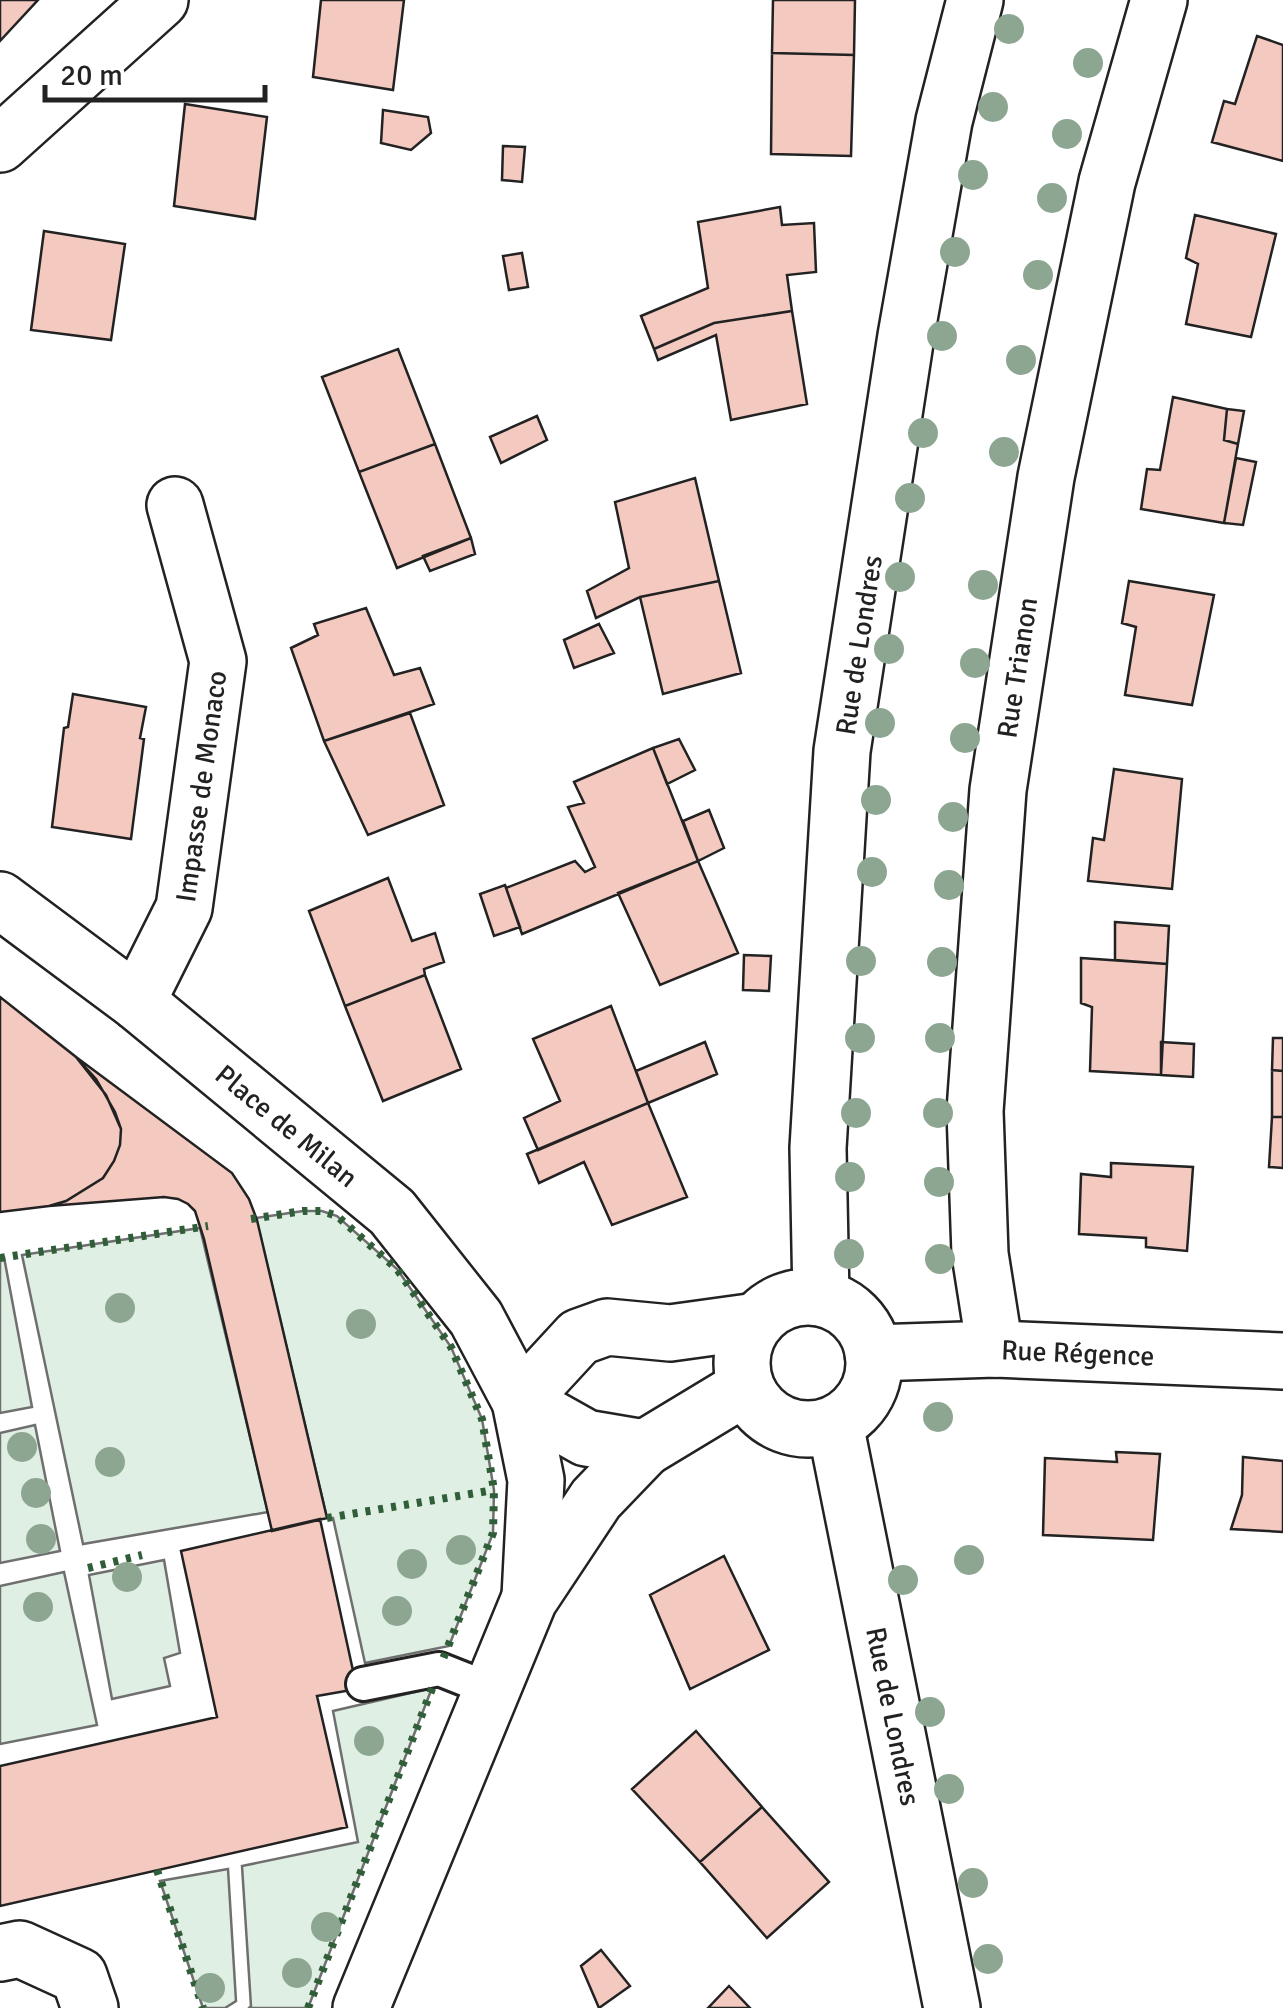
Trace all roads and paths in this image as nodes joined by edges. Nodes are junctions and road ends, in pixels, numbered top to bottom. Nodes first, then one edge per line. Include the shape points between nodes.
1 (160, 0) edge
2 (975, 0) edge
3 (1160, 0) edge
4 (0, 144) edge
5 (175, 505) dead end
6 (0, 900) edge
7 (137, 1002) junction
8 (821, 1298) junction
9 (756, 1321) junction
10 (995, 1349) junction
11 (874, 1354) junction
12 (1283, 1361) edge
13 (746, 1388) junction
14 (520, 1402) junction
15 (835, 1424) junction
16 (645, 1448) junction
17 (529, 1600) junction
18 (363, 1684) dead end
19 (492, 1690) junction
20 (0, 1954) edge
21 (90, 2008) edge
22 (361, 2008) edge
23 (952, 2008) edge

1 - 4 street
2 - 8 street, Rue de Londres via 933,180 842,750 818,1148
3 - 10 street, Rue Trianon via 1107,182 1046,477 998,790 975,1112 980,1254
5 - 7 street, Impasse de Monaco via 218,661 184,908
6 - 7 street, Place de Milan
7 - 14 street, Place de Milan via 392,1212 476,1318
8 - 9 street via 797,1298
8 - 11 street via 855,1318
9 - 13 street via 741,1365
9 - 14 street via 670,1333 607,1327 579,1337
10 - 11 street, Rue Régence
10 - 12 street, Rue Régence
11 - 15 street via 865,1395
13 - 15 street via 782,1425
13 - 16 street, Place de Milan
14 - 16 street via 586,1438
14 - 17 street, Place de Milan via 536,1480
15 - 23 street, Rue de Londres
16 - 17 street, Place de Milan via 596,1499
17 - 19 street, Place de Milan
18 - 19 lane via 439,1669
19 - 22 street, Place de Milan
20 - 21 street via 20,1949 79,1976

